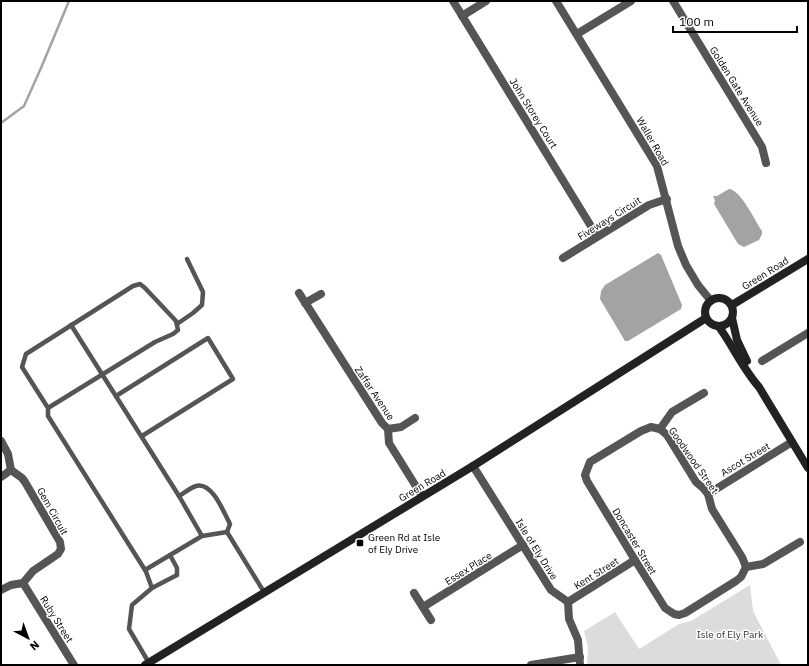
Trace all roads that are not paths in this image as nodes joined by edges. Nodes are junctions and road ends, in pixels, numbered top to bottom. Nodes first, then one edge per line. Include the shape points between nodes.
1 (453, 1) edge
2 (486, 1) edge
3 (556, 1) edge
4 (631, 1) edge
5 (673, 1) edge
6 (462, 16) junction
7 (578, 34) junction
8 (766, 163) dead end
9 (667, 199) junction
10 (597, 236) junction
11 (563, 258) dead end
12 (187, 259) dead end
13 (808, 259) edge
14 (299, 293) dead end
15 (321, 294) dead end
16 (711, 301) junction
17 (305, 303) junction
18 (732, 305) junction
19 (706, 318) junction
20 (732, 318) junction
21 (177, 324) junction
22 (71, 325) junction
23 (719, 327) junction
24 (808, 333) edge
25 (762, 361) dead end
26 (103, 375) junction
27 (759, 387) junction
28 (704, 393) dead end
29 (116, 396) junction
30 (48, 408) junction
31 (415, 418) dead end
32 (388, 429) junction
33 (660, 429) junction
34 (142, 436) junction
35 (1, 442) edge
36 (792, 442) junction
37 (473, 466) junction
38 (808, 468) edge
39 (12, 470) junction
40 (1, 477) edge
41 (708, 494) junction
42 (179, 496) junction
43 (422, 496) junction
44 (227, 532) junction
45 (202, 536) junction
46 (800, 542) dead end
47 (523, 545) junction
48 (170, 555) junction
49 (634, 560) junction
50 (746, 567) junction
51 (145, 569) junction
52 (23, 583) junction
53 (152, 588) junction
54 (1, 590) edge
55 (264, 592) junction
56 (414, 593) dead end
57 (568, 602) junction
58 (423, 607) junction
59 (431, 620) dead end
60 (580, 661) edge
61 (147, 664) edge
62 (74, 665) edge
63 (531, 665) edge

1 - 6 street, John Storey Court
2 - 6 street
3 - 7 street, Waller Road
4 - 7 street
5 - 8 street, Golden Gate Avenue via 762,146
6 - 10 street, John Storey Court
7 - 9 street, Waller Road via 658,166
9 - 10 street, Fiveways Circuit via 649,205
9 - 16 street, Waller Road via 678,246 686,265
10 - 11 street, Fiveways Circuit
12 - 21 lane via 203,292 202,305
13 - 18 street, Green Road
14 - 17 street, Zaffar Avenue
15 - 17 street
16 - 18 street via 722,298
16 - 19 street via 705,311
17 - 32 street, Zaffar Avenue
18 - 20 street
19 - 23 street via 711,324
19 - 37 street, Green Road
20 - 23 street via 727,324
20 - 27 street via 737,340
21 - 22 lane via 140,284
21 - 26 lane via 178,330 173,334 155,342
22 - 26 lane
22 - 30 lane via 26,354 23,361 22,367
23 - 27 street
24 - 25 street
26 - 29 lane
26 - 30 lane
27 - 36 street
28 - 33 street via 672,412
29 - 34 lane
29 - 34 lane via 208,338 234,380
30 - 51 lane via 48,416
31 - 32 street via 401,427
32 - 43 street, Zaffar Avenue via 389,443
33 - 41 street, Goodwood Street via 667,435 696,482
33 - 49 street, Doncaster Street via 651,427 590,462 585,474
34 - 42 lane
35 - 39 street, Gem Circuit via 8,454
36 - 38 street
36 - 41 street, Ascot Street
37 - 43 street, Green Road
37 - 47 street, Isle of Ely Drive
39 - 40 street
39 - 52 street, Gem Circuit via 25,482 60,542 61,549 58,554 33,571
41 - 50 street, Goodwood Street via 712,509
42 - 44 lane via 196,486 202,486 212,492 230,524
42 - 45 lane
43 - 55 street, Green Road
44 - 45 lane
44 - 55 lane
45 - 48 lane
46 - 50 street via 763,564
47 - 57 street, Isle of Ely Drive via 550,590
47 - 58 street, Essex Place
48 - 51 lane
48 - 53 lane via 177,568 177,575
49 - 50 street, Doncaster Street via 665,608 679,615 736,581
49 - 57 street, Kent Street
51 - 53 lane
52 - 54 street
52 - 62 street, Ruby Street
53 - 61 lane via 132,604 129,629
55 - 61 street, Green Road
56 - 58 street
57 - 60 street via 568,619 578,640
58 - 59 street
60 - 63 street

